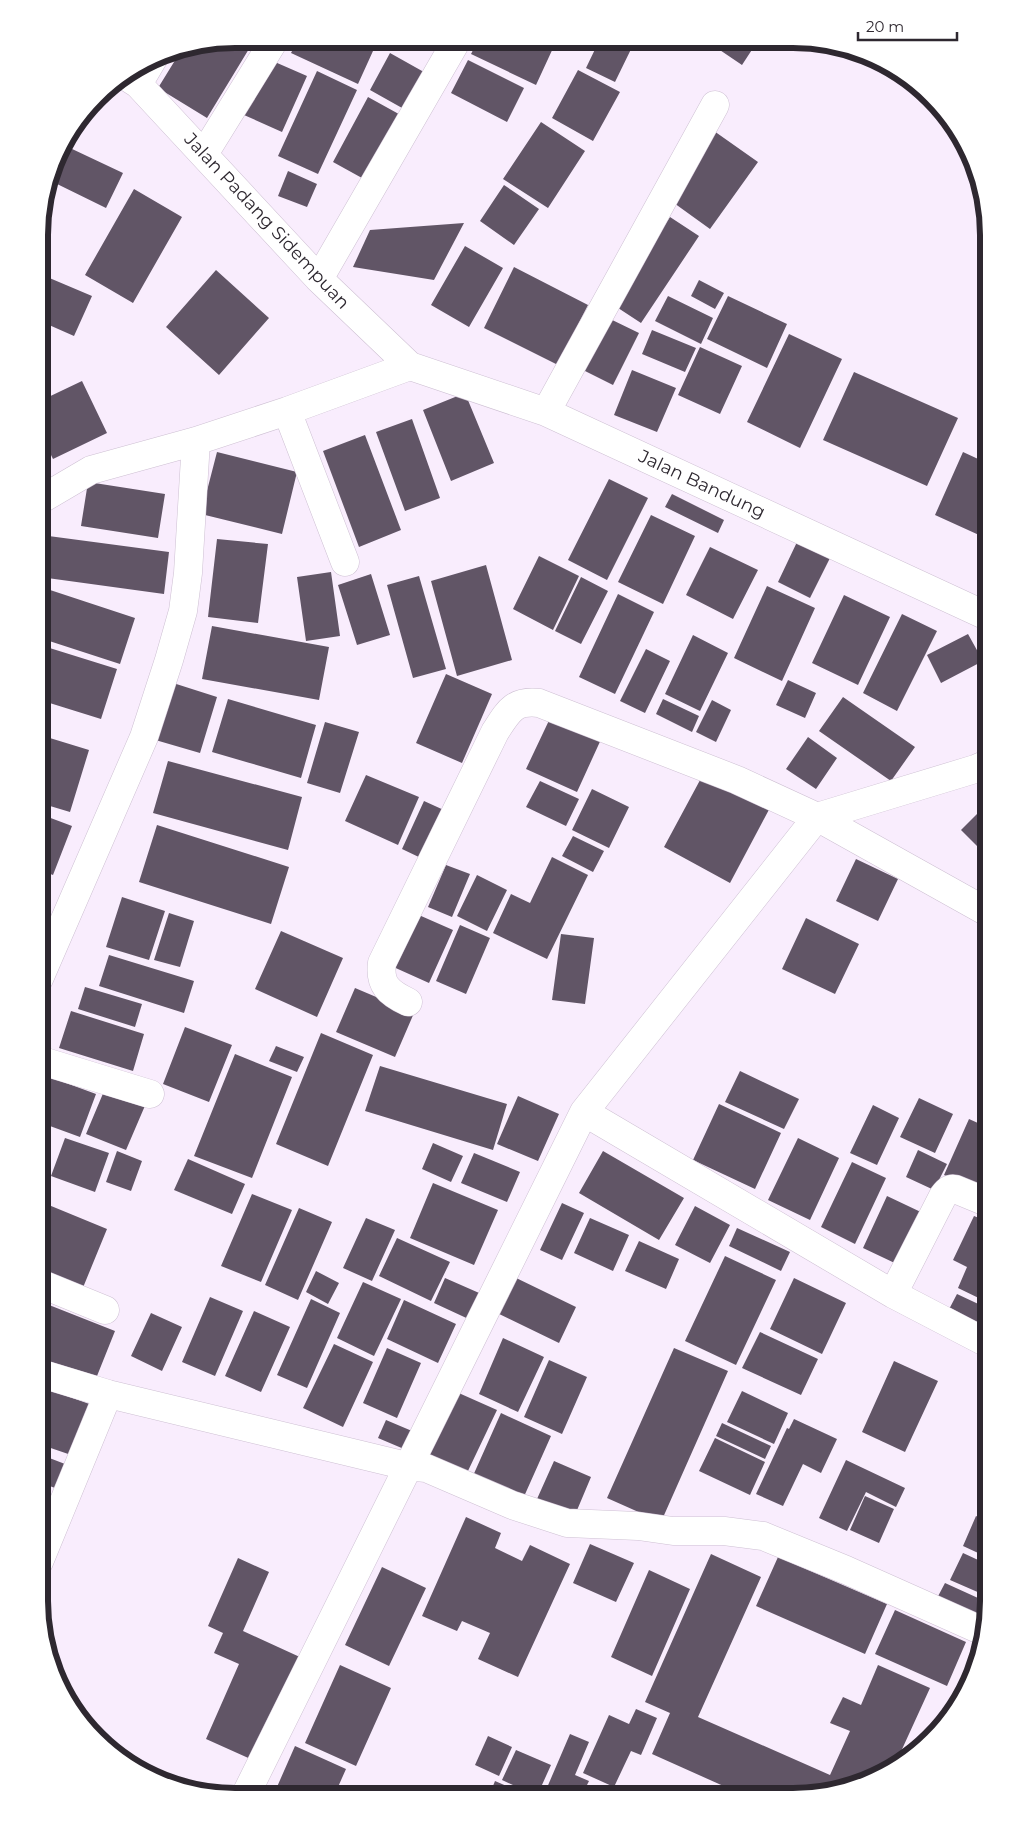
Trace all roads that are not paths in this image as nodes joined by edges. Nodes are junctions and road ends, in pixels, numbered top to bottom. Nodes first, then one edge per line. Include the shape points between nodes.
1 (269, 48) edge
2 (452, 48) edge
3 (131, 80) edge
4 (715, 105) dead end
5 (204, 154) junction
6 (319, 279) junction
7 (410, 366) junction
8 (287, 411) junction
9 (546, 412) junction
10 (196, 441) junction
11 (48, 495) edge
12 (345, 562) dead end
13 (980, 613) edge
14 (980, 768) edge
15 (817, 817) junction
16 (980, 908) edge
17 (48, 960) edge
18 (408, 1002) dead end
19 (48, 1063) edge
20 (150, 1094) dead end
21 (584, 1112) junction
22 (980, 1200) edge
23 (48, 1287) edge
24 (894, 1294) junction
25 (105, 1310) dead end
26 (980, 1339) edge
27 (48, 1376) edge
28 (108, 1394) junction
29 (408, 1466) junction
30 (48, 1540) edge
31 (978, 1629) edge
32 (249, 1788) edge

1 - 5 street
2 - 6 street
3 - 5 street, Jalan Padang Sidempuan
4 - 9 street
5 - 6 street, Jalan Padang Sidempuan
6 - 7 street, Jalan Padang Sidempuan
7 - 8 street
7 - 9 street, Jalan Bandung
8 - 10 street
8 - 12 street
9 - 13 street, Jalan Bandung
10 - 11 street via 91,470
10 - 17 street via 188,573 169,660 144,736
14 - 15 street
15 - 16 street
15 - 18 street via 728,776 539,703 525,701 509,710 495,732 382,963 380,974 383,982
15 - 21 street
19 - 20 street
21 - 24 street
21 - 29 street
22 - 24 street via 955,1189 947,1191
23 - 25 street
24 - 26 street
27 - 28 street
28 - 29 street
28 - 30 street
29 - 31 street via 426,1468 512,1505 567,1523 763,1536
29 - 32 street

